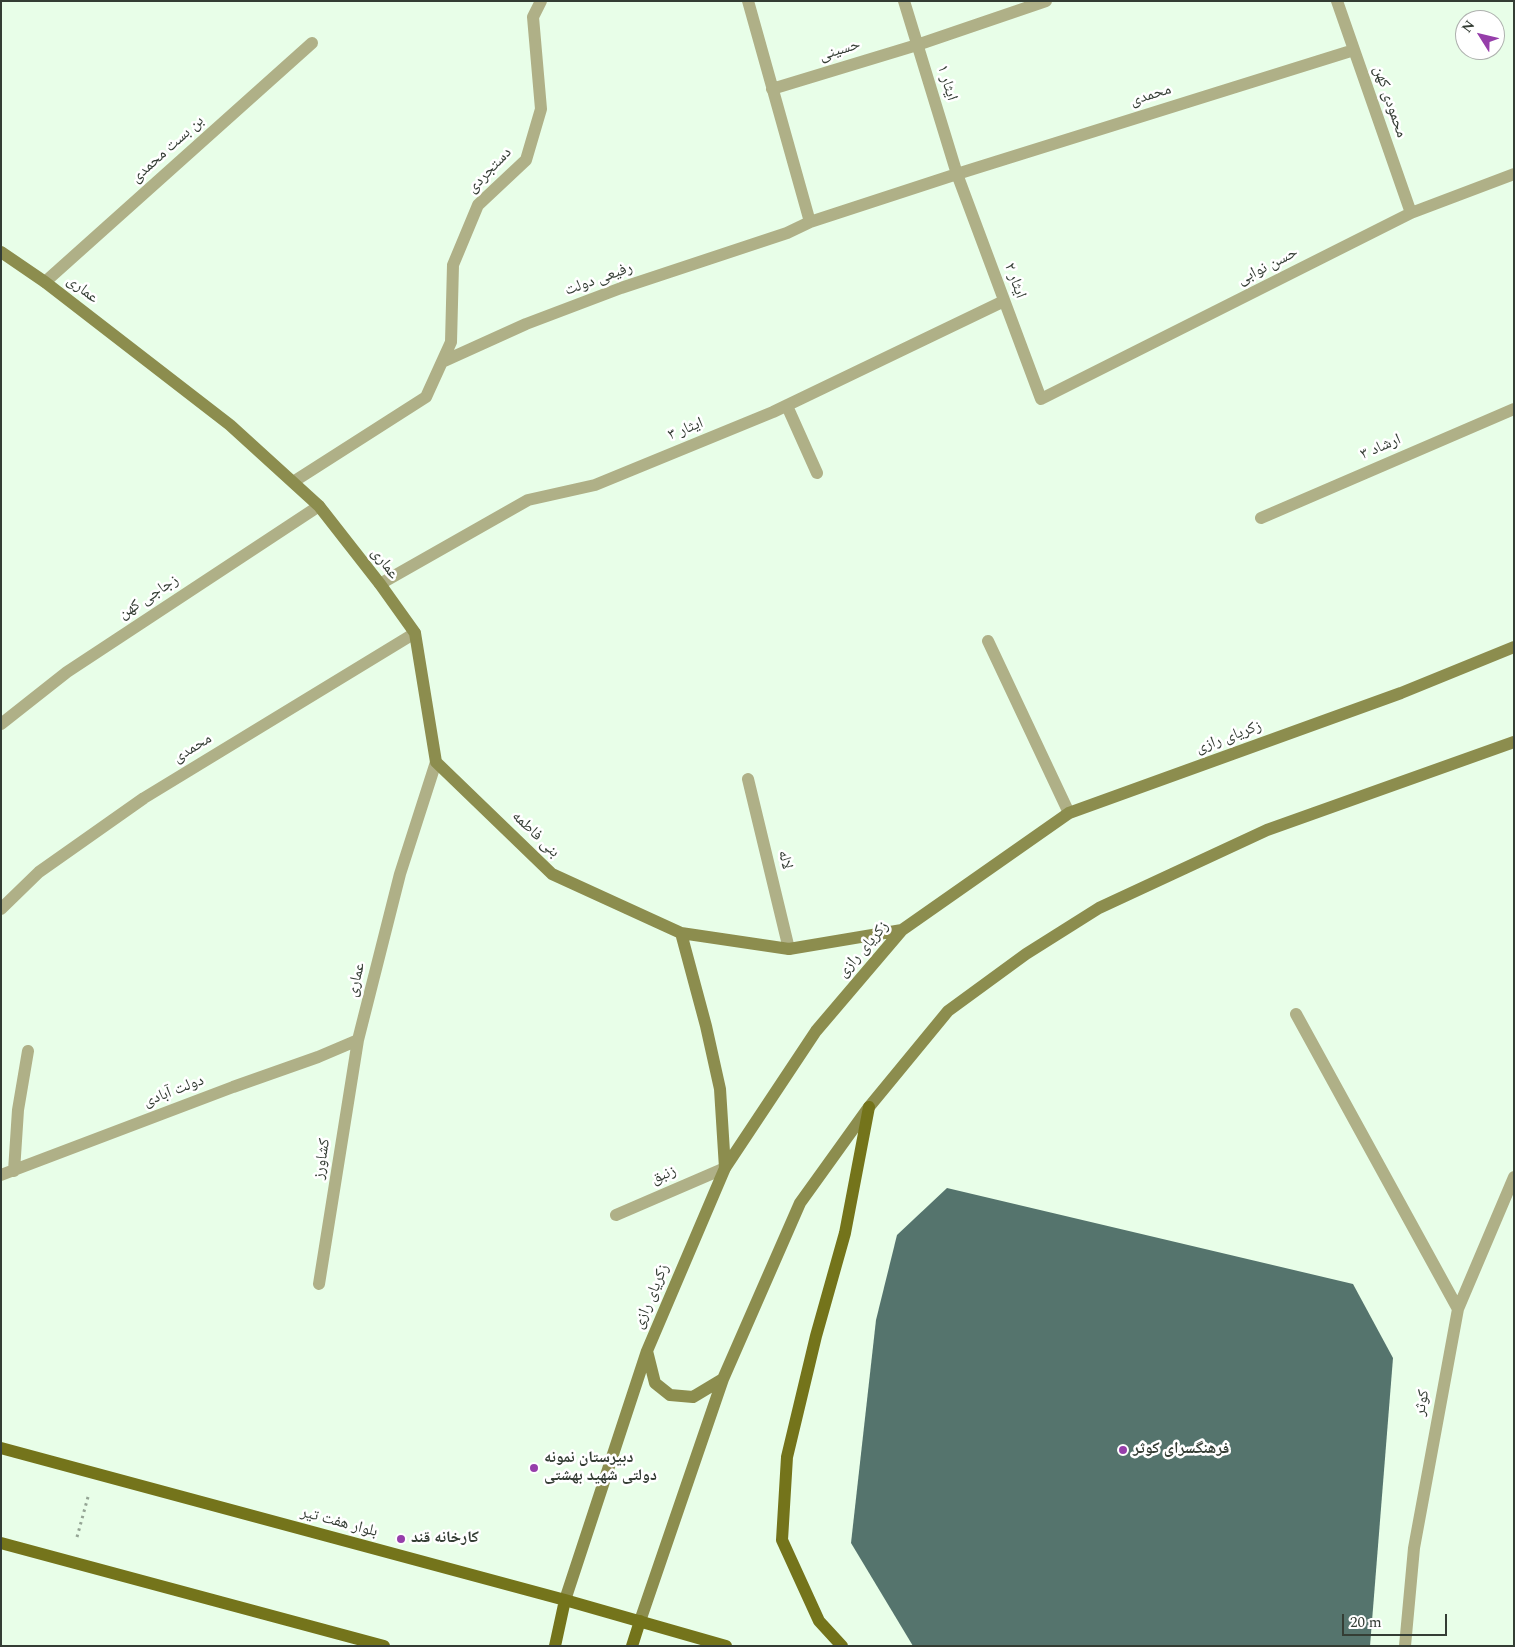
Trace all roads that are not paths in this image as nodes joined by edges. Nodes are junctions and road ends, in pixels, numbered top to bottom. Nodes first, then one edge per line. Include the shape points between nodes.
1 (541, 1) edge
2 (748, 1) edge
3 (904, 1) edge
4 (1046, 1) edge
5 (1336, 1) edge
6 (312, 43) dead end
7 (917, 45) junction
8 (1354, 50) junction
9 (772, 89) junction
10 (957, 174) junction
11 (1514, 174) edge
12 (1411, 213) junction
13 (810, 222) junction
14 (1, 252) edge
15 (45, 282) junction
16 (1004, 301) junction
17 (442, 362) junction
18 (1041, 399) joint
19 (787, 406) junction
20 (1514, 409) edge
21 (817, 473) dead end
22 (293, 482) junction
23 (319, 506) junction
24 (1261, 518) dead end
25 (380, 584) junction
26 (415, 633) junction
27 (988, 641) dead end
28 (1514, 646) edge
29 (1, 724) edge
30 (1514, 742) edge
31 (436, 762) junction
32 (748, 779) dead end
33 (1069, 813) junction
34 (1, 909) edge
35 (902, 930) junction
36 (681, 933) junction
37 (789, 949) junction
38 (1296, 1014) dead end
39 (358, 1040) junction
40 (28, 1052) dead end
41 (869, 1107) junction
42 (724, 1168) junction
43 (14, 1170) junction
44 (1, 1175) edge
45 (1514, 1177) edge
46 (616, 1214) dead end
47 (319, 1284) dead end
48 (1458, 1309) junction
49 (647, 1352) junction
50 (723, 1380) junction
51 (1, 1448) edge
52 (1, 1543) edge
53 (565, 1600) junction
54 (640, 1622) junction
55 (384, 1646) edge
56 (556, 1646) edge
57 (632, 1646) edge
58 (726, 1646) edge
59 (842, 1646) edge
60 (1405, 1646) edge

1 - 17 street, دستجردی via 533,17 542,109 526,160 478,205 453,265 451,342
2 - 9 street
3 - 7 street, ۱ ایثار
4 - 7 street, حسینی
5 - 8 street, محمودی کهن
6 - 15 street, بن بست محمدی
7 - 9 street, حسینی
7 - 10 street, ۱ ایثار
8 - 10 street, محمدی
8 - 12 street, محمودی کهن
9 - 13 street
10 - 13 street, رفیعی دولت
10 - 16 street, ایثار ۲
11 - 12 street, حسن نوابی
12 - 18 street, حسن نوابی
13 - 17 street, رفیعی دولت via 787,233 621,288 526,324
14 - 15 street, عماری
15 - 22 street, عماری via 230,425
16 - 18 street, ایثار ۲
16 - 19 street, ایثار ۳
17 - 22 street via 426,397
19 - 21 street
19 - 25 street, ایثار ۳ via 595,485 528,500
20 - 24 street, ارشاد ۳
22 - 23 street, عماری
23 - 25 street, عماری
23 - 29 street, زجاجی کهن via 67,672
25 - 26 street, عماری
26 - 31 street, عماری
26 - 34 street, محمدی via 144,798 38,872
27 - 33 street
28 - 33 street, زکریای رازی via 1401,693
30 - 41 street via 1267,830 1099,908 1026,954 948,1011
31 - 36 street, بنی فاطمه via 552,874
31 - 39 street, عماری via 400,874
32 - 37 street, لاله
33 - 35 street, زکریای رازی
35 - 37 street, بنی فاطمه
35 - 42 street, زکریای رازی via 816,1031
36 - 37 street, بنی فاطمه
36 - 42 street via 720,1089
38 - 48 street
39 - 43 street, دولت آبادی
39 - 47 street, کشاورز
40 - 43 street via 18,1110
41 - 50 street via 800,1203
41 - 59 main road via 845,1233 787,1457 782,1540 819,1621
42 - 46 street, زنبق
42 - 49 street, زکریای رازی
43 - 44 street, دولت آبادی
45 - 48 street, کوثر
48 - 60 street, کوثر via 1414,1548
49 - 50 street via 655,1383 670,1395 693,1397
49 - 53 street, زکریای رازی
50 - 54 street
51 - 53 main road, بلوار هفت تیر
52 - 55 main road
53 - 54 main road, بلوار هفت تیر
53 - 56 main road
54 - 57 main road
54 - 58 main road, بلوار هفت تیر

